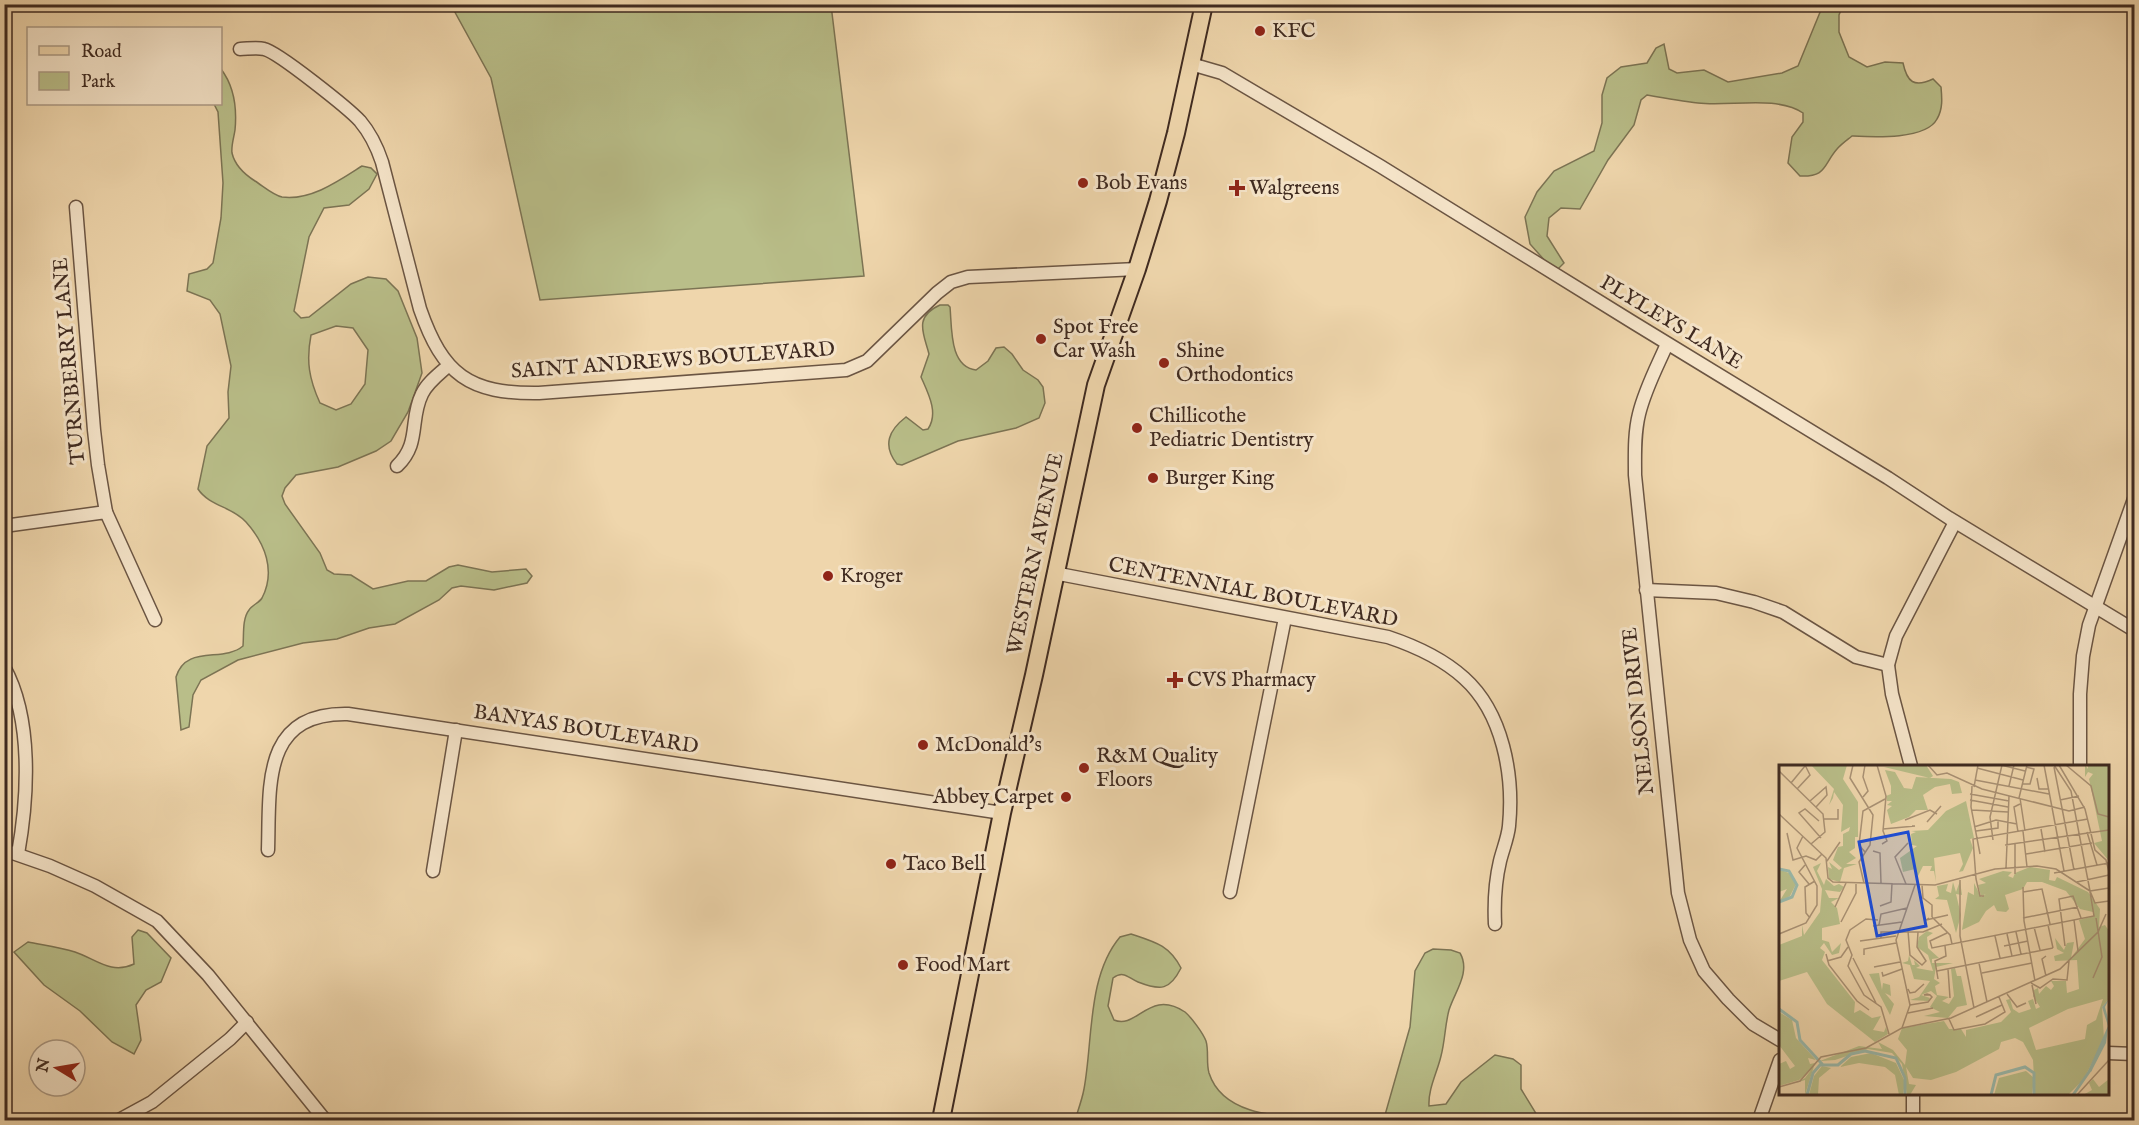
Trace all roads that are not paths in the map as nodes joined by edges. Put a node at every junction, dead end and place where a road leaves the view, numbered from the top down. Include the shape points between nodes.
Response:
1 (1204, 4) edge
2 (240, 49) dead end
3 (1191, 64) junction
4 (76, 207) dead end
5 (1137, 269) junction
6 (1667, 344) junction
7 (448, 366) junction
8 (397, 466) dead end
9 (2134, 499) edge
10 (106, 512) junction
11 (1955, 522) junction
12 (4, 526) edge
13 (1054, 573) junction
14 (1646, 590) junction
15 (2096, 605) junction
16 (1285, 618) junction
17 (155, 620) dead end
18 (2132, 623) edge
19 (1888, 664) junction
20 (4, 667) edge
21 (456, 730) junction
22 (1911, 765) edge
23 (2080, 765) edge
24 (1002, 813) junction
25 (4, 850) edge
26 (268, 850) dead end
27 (18, 855) junction
28 (433, 871) dead end
29 (1230, 892) dead end
30 (1495, 924) dead end
31 (247, 1022) junction
32 (1779, 1039) edge
33 (2109, 1053) edge
34 (2134, 1054) edge
35 (1779, 1063) edge
36 (1913, 1095) edge
37 (4, 1119) edge
38 (9, 1120) edge
39 (119, 1120) edge
40 (325, 1120) edge
41 (941, 1120) edge
42 (1759, 1120) edge
43 (1913, 1120) edge

1 - 3 main road, WESTERN AVENUE
2 - 7 street, SAINT ANDREWS BOULEVARD via 264,49 281,59 350,111 374,139 427,331
3 - 5 main road, WESTERN AVENUE
3 - 6 street, PLYLEYS LANE via 1222,73
4 - 10 street, TURNBERRY LANE via 94,430
5 - 7 street, SAINT ANDREWS BOULEVARD via 968,277 951,282 867,361 846,369 519,393 482,386
5 - 13 main road, WESTERN AVENUE via 1096,385
6 - 11 street, PLYLEYS LANE
6 - 14 street, NELSON DRIVE via 1646,390 1635,444
7 - 8 street via 422,394 412,444 407,457
9 - 15 street
10 - 12 street
10 - 17 street, TURNBERRY LANE
11 - 15 street, PLYLEYS LANE
11 - 19 street via 1896,636
13 - 16 street, CENTENNIAL BOULEVARD
13 - 24 main road, WESTERN AVENUE
14 - 19 street via 1716,593 1754,602 1783,612 1856,657
14 - 32 street, NELSON DRIVE via 1678,893 1690,940 1704,971 1728,999 1753,1024
15 - 18 street, PLYLEYS LANE
15 - 23 street via 2083,656
16 - 29 street
16 - 30 street, CENTENNIAL BOULEVARD via 1388,637 1413,646 1464,678 1485,704 1502,746 1510,803 1509,828 1494,896
19 - 22 street
20 - 27 street via 18,708 27,777
21 - 24 street, BANYAS BOULEVARD
21 - 26 street, BANYAS BOULEVARD via 348,714 314,717 302,724 283,741 271,773
21 - 28 street
24 - 41 main road, WESTERN AVENUE
25 - 27 street
27 - 31 street via 95,886 157,921
31 - 39 street via 152,1102
31 - 40 street
33 - 34 street
35 - 42 street
36 - 43 street
37 - 38 street

